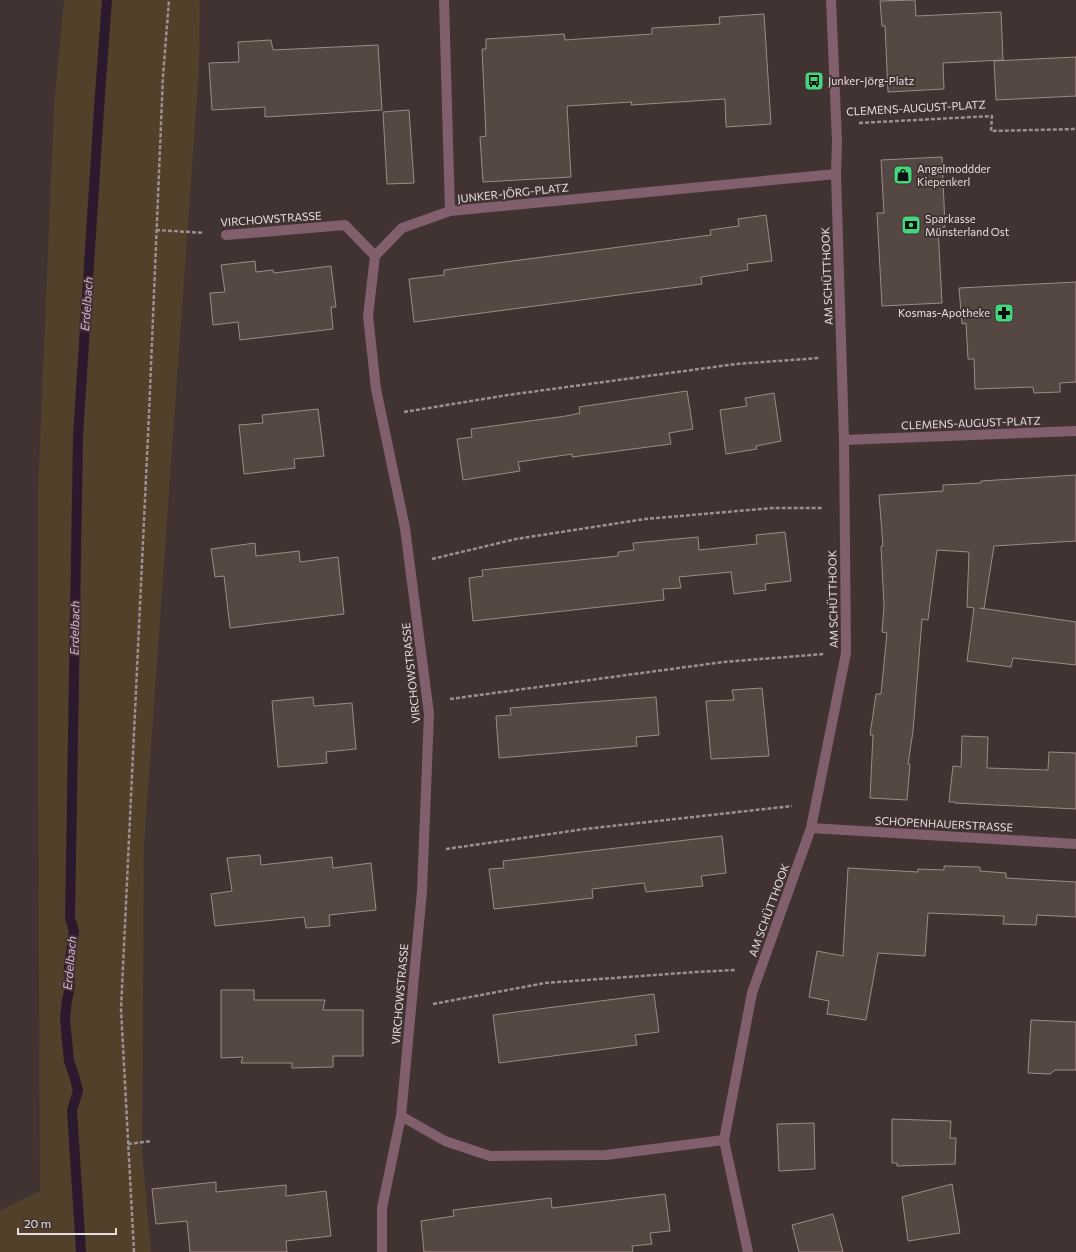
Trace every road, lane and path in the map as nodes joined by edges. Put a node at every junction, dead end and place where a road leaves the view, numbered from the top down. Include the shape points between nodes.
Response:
1 (169, 0) edge
2 (444, 0) edge
3 (831, 0) edge
4 (836, 125) junction
5 (1076, 129) edge
6 (836, 174) junction
7 (450, 211) junction
8 (156, 230) junction
9 (226, 235) joint
10 (375, 256) junction
11 (841, 357) junction
12 (381, 416) junction
13 (1076, 431) edge
14 (844, 440) junction
15 (844, 508) junction
16 (410, 564) junction
17 (846, 653) junction
18 (428, 702) junction
19 (816, 803) junction
20 (811, 828) junction
21 (1076, 844) edge
22 (424, 853) junction
23 (760, 969) junction
24 (411, 1008) junction
25 (401, 1116) junction
26 (151, 1140) dead end
27 (724, 1140) junction
28 (128, 1144) junction
29 (134, 1252) edge
30 (382, 1252) edge
31 (748, 1252) edge

1 - 8 path
2 - 7 street, JUNKER-JÖRG-PLATZ
3 - 4 street, AM SCHÜTTHOOK
4 - 5 path, CLEMENS-AUGUST-PLATZ via 992,116 991,131
4 - 6 street, AM SCHÜTTHOOK
6 - 7 street, JUNKER-JÖRG-PLATZ
6 - 11 street, AM SCHÜTTHOOK
7 - 10 street via 402,228
8 - 9 path, VIRCHOWSTRASSE
8 - 28 path via 121,1009
9 - 10 street, VIRCHOWSTRASSE via 345,225
10 - 12 street, VIRCHOWSTRASSE via 368,316
11 - 12 path via 736,364 508,395
11 - 14 street, AM SCHÜTTHOOK
12 - 16 street, VIRCHOWSTRASSE via 405,528
13 - 14 street, CLEMENS-AUGUST-PLATZ
14 - 15 street, AM SCHÜTTHOOK
15 - 16 path via 773,508 645,519 516,539
15 - 17 street, AM SCHÜTTHOOK
16 - 18 street, VIRCHOWSTRASSE
17 - 18 path via 723,662
17 - 19 street, AM SCHÜTTHOOK
18 - 22 street, VIRCHOWSTRASSE
19 - 20 street, AM SCHÜTTHOOK
19 - 22 path via 585,829
20 - 21 street, SCHOPENHAUERSTRASSE
20 - 23 street, AM SCHÜTTHOOK
22 - 24 street, VIRCHOWSTRASSE
23 - 24 path via 545,983
23 - 27 street, AM SCHÜTTHOOK via 752,993
24 - 25 street, VIRCHOWSTRASSE
25 - 27 street via 445,1141 490,1156 606,1155
25 - 30 street, VIRCHOWSTRASSE via 382,1208
26 - 28 path
27 - 31 street, AM SCHÜTTHOOK
28 - 29 path

